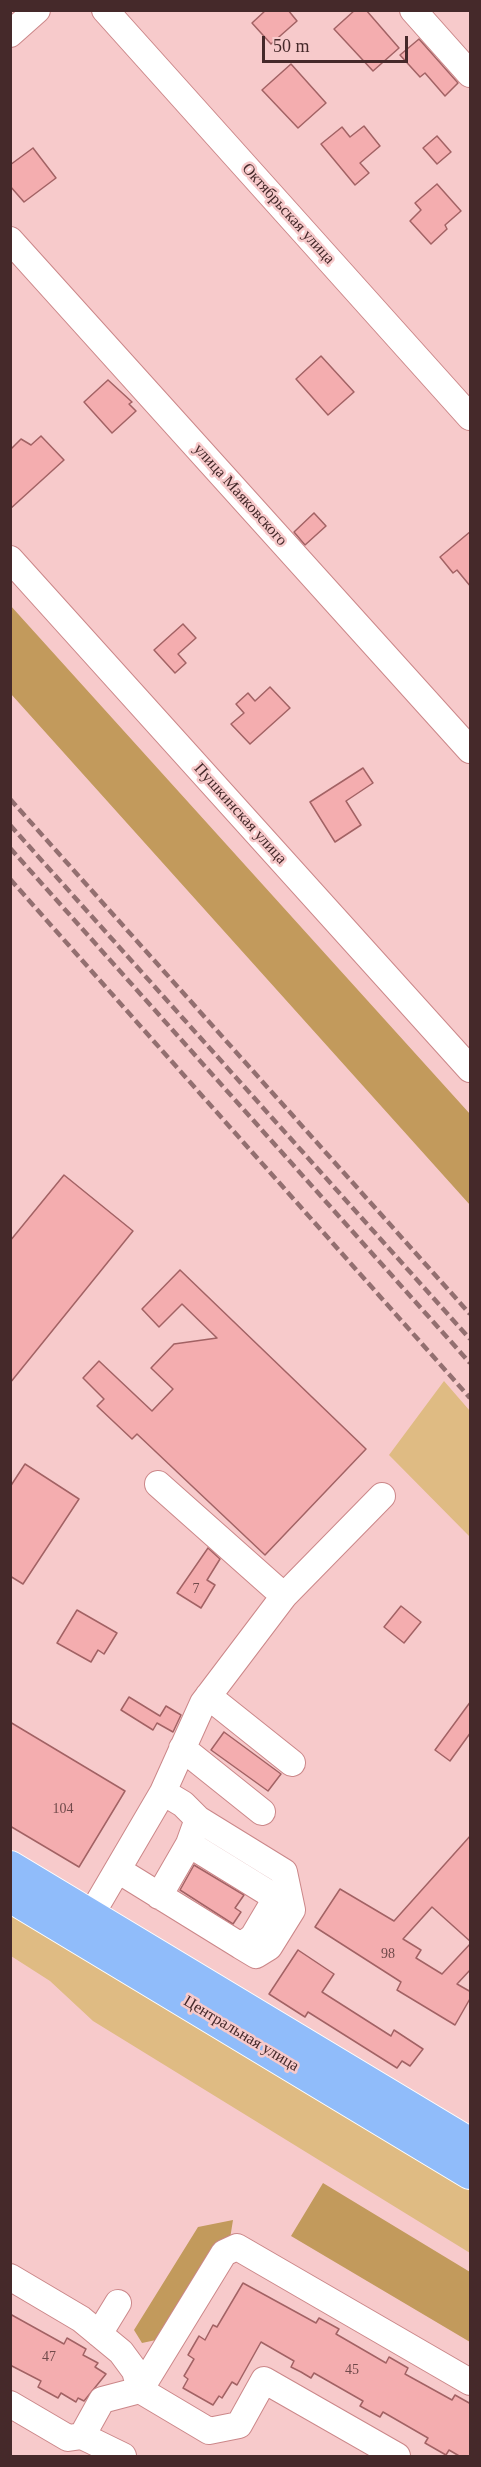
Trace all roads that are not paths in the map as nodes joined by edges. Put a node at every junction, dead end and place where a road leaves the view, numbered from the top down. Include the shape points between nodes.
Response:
1 (37, 10) edge
2 (105, 10) edge
3 (414, 10) edge
4 (10, 34) edge
5 (471, 74) edge
6 (10, 240) edge
7 (471, 417) edge
8 (10, 560) edge
9 (471, 750) edge
10 (471, 1069) edge
11 (158, 1484) dead end
12 (382, 1496) dead end
13 (284, 1596) junction
14 (208, 1696) junction
15 (182, 1748) junction
16 (292, 1763) dead end
17 (163, 1792) junction
18 (262, 1812) dead end
19 (198, 1819) junction
20 (189, 1844) junction
21 (10, 1867) edge
22 (118, 1870) junction
23 (10, 1896) edge
24 (159, 1896) junction
25 (91, 1915) junction
26 (241, 1946) junction
27 (467, 2153) edge
28 (10, 2277) edge
29 (118, 2303) dead end
30 (99, 2334) junction
31 (471, 2382) edge
32 (140, 2390) junction
33 (10, 2404) edge
34 (68, 2444) edge
35 (123, 2457) edge
36 (397, 2457) edge

1 - 4 street
2 - 7 street, Октябрьская улица
3 - 5 street
6 - 9 street, улица Маяковского
8 - 10 street, Пушкинская улица
11 - 13 street
12 - 13 street
13 - 14 street
14 - 15 street
14 - 16 street
15 - 17 street
15 - 18 street
17 - 19 street
17 - 22 street
19 - 20 street
19 - 26 street via 284,1872 292,1910 269,1947 256,1955
20 - 24 street
20 - 26 street via 270,1894 272,1905 254,1936
21 - 25 main road, Центральная улица
22 - 24 street
22 - 25 street
23 - 27 main road, Центральная улица
24 - 26 street
25 - 27 main road, Центральная улица
28 - 30 street
29 - 30 street
30 - 32 street via 121,2352 135,2371
31 - 32 street via 237,2247 224,2253
32 - 34 street via 102,2400
32 - 36 street via 209,2431 238,2425 264,2380
33 - 34 street
34 - 35 street via 99,2442

